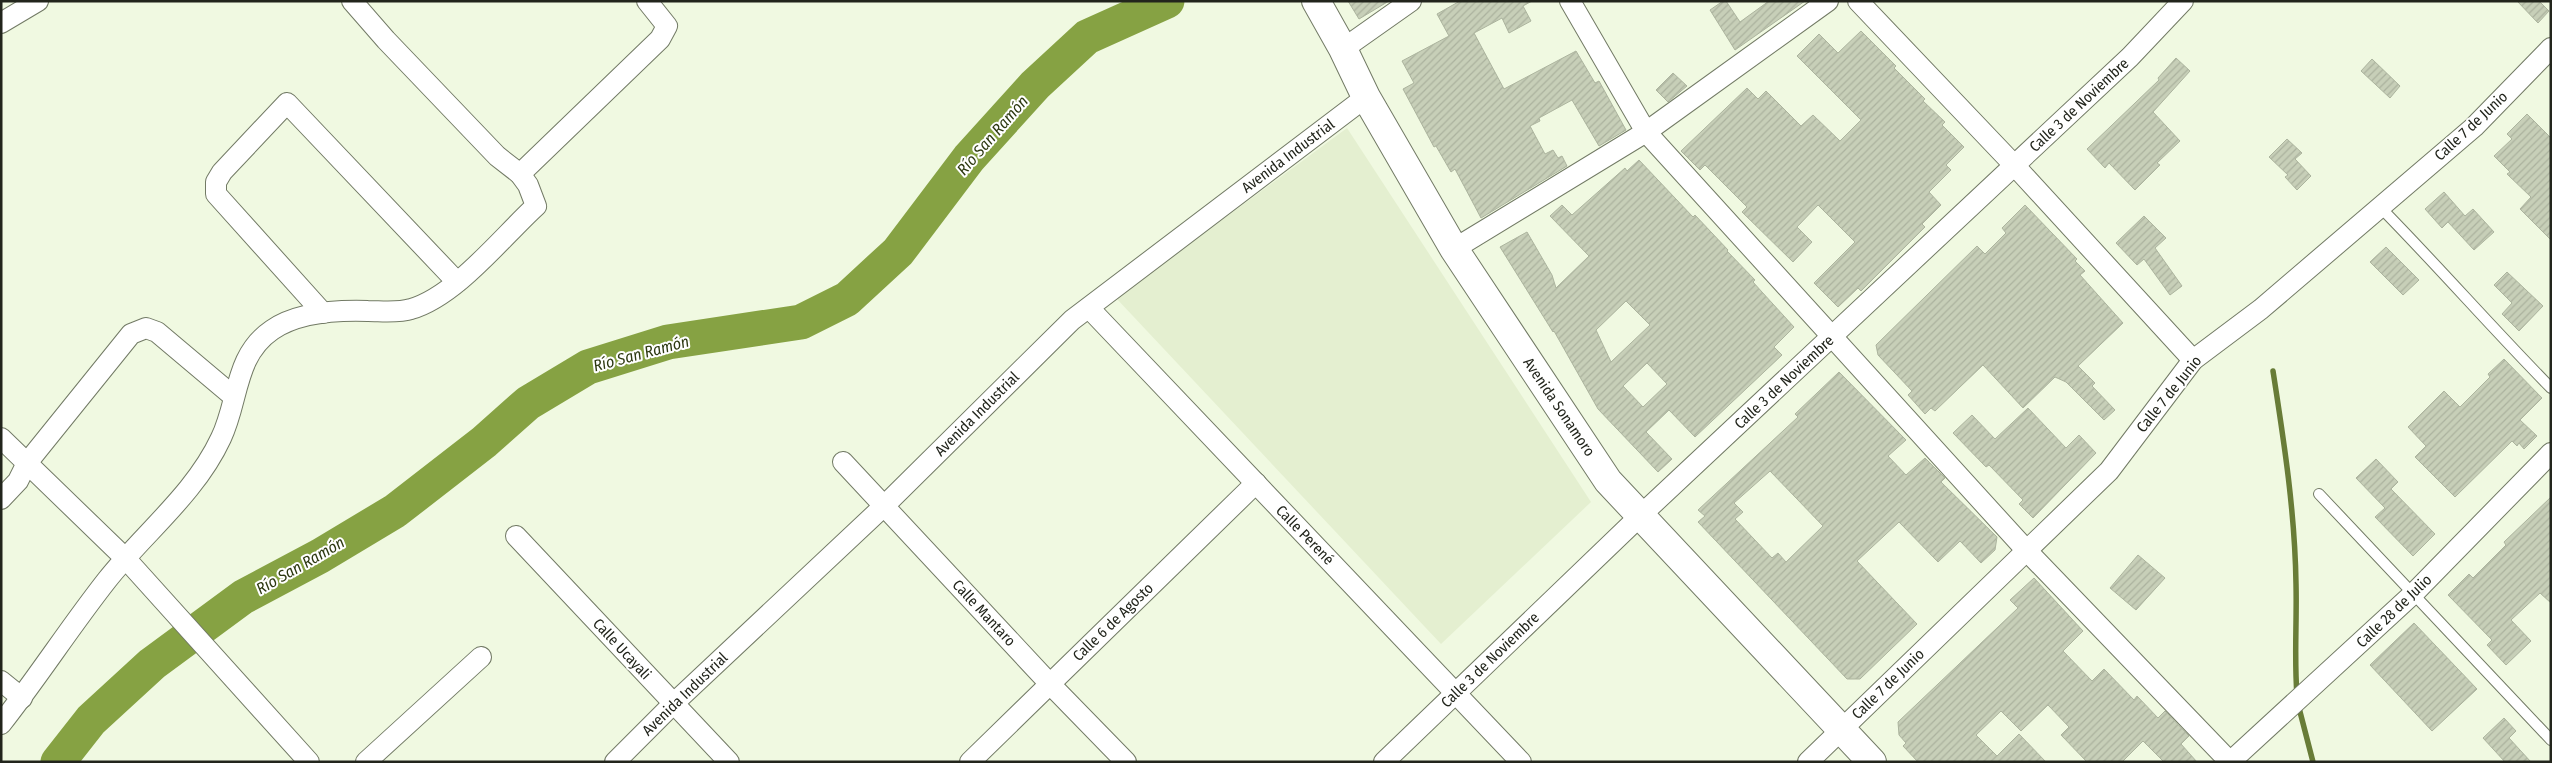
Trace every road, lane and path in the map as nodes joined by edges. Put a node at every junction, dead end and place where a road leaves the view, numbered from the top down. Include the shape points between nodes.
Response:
1 (38, 1) edge
2 (352, 1) edge
3 (647, 1) edge
4 (1316, 1) edge
5 (1411, 1) edge
6 (1570, 1) edge
7 (1828, 1) edge
8 (1858, 1) edge
9 (2177, 3) edge
10 (1, 23) edge
11 (2551, 48) edge
12 (1343, 49) junction
13 (1366, 97) junction
14 (1646, 132) junction
15 (2015, 166) junction
16 (520, 174) junction
17 (2380, 207) junction
18 (1454, 249) junction
19 (457, 282) junction
20 (1090, 308) junction
21 (323, 313) junction
22 (1831, 338) junction
23 (2193, 360) junction
24 (2551, 388) edge
25 (233, 396) junction
26 (1, 438) edge
27 (2551, 453) edge
28 (843, 462) dead end
29 (27, 463) junction
30 (1256, 483) junction
31 (2319, 494) dead end
32 (1, 499) edge
33 (884, 506) junction
34 (1640, 516) junction
35 (516, 536) dead end
36 (2027, 550) junction
37 (126, 559) junction
38 (2414, 593) junction
39 (481, 656) dead end
40 (1, 681) edge
41 (1050, 684) junction
42 (1456, 693) junction
43 (22, 698) junction
44 (673, 704) junction
45 (1, 724) edge
46 (1841, 730) junction
47 (2551, 740) edge
48 (308, 762) edge
49 (366, 762) edge
50 (615, 762) edge
51 (729, 762) edge
52 (970, 762) edge
53 (1126, 762) edge
54 (1384, 762) edge
55 (1520, 762) edge
56 (1808, 762) edge
57 (1872, 762) edge
58 (2230, 762) edge

1 - 10 street
2 - 16 street via 497,156
3 - 16 street via 667,26 660,39
4 - 12 main road, Avenida Sonamoro
5 - 12 street
6 - 14 street
7 - 14 street
8 - 15 street
9 - 15 street, Calle 3 de Noviembre via 2130,58
11 - 17 street, Calle 7 de Junio via 2474,127
12 - 13 main road, Avenida Sonamoro
13 - 18 main road, Avenida Sonamoro
13 - 20 street, Avenida Industrial
14 - 18 street
14 - 22 street
15 - 22 street, Calle 3 de Noviembre
15 - 23 street
16 - 19 street via 536,206
17 - 23 street, Calle 7 de Junio via 2261,309
17 - 24 lane
18 - 34 main road, Avenida Sonamoro via 1608,480
19 - 21 street via 411,309
19 - 21 street via 287,103 222,172 216,182 216,194
20 - 30 street, Calle Perené
20 - 33 street, Avenida Industrial via 1072,320
21 - 25 street via 273,329 252,348
22 - 34 street, Calle 3 de Noviembre
22 - 36 street
23 - 36 street, Calle 7 de Junio via 2109,471
25 - 29 street via 157,332 146,328 131,334
25 - 37 street via 233,408 221,439 160,523
26 - 29 street
27 - 38 street, Calle 28 de Julio
28 - 33 street, Calle Mantaro
29 - 32 street via 18,481
29 - 37 street
30 - 41 street, Calle 6 de Agosto
30 - 42 street, Calle Perené
31 - 38 lane
33 - 41 street, Calle Mantaro
33 - 44 street, Avenida Industrial
34 - 42 street, Calle 3 de Noviembre
34 - 46 main road, Avenida Sonamoro
35 - 44 street, Calle Ucayali
36 - 46 street, Calle 7 de Junio
36 - 58 street
37 - 43 street via 107,580
37 - 48 street
38 - 47 lane
38 - 58 street, Calle 28 de Julio
39 - 49 street
40 - 43 street
41 - 52 street, Calle 6 de Agosto
41 - 53 street, Calle Mantaro
42 - 54 street, Calle 3 de Noviembre
42 - 55 street, Calle Perené
43 - 45 street
44 - 50 street, Avenida Industrial
44 - 51 street, Calle Ucayali
46 - 56 street, Calle 7 de Junio
46 - 57 main road, Avenida Sonamoro

